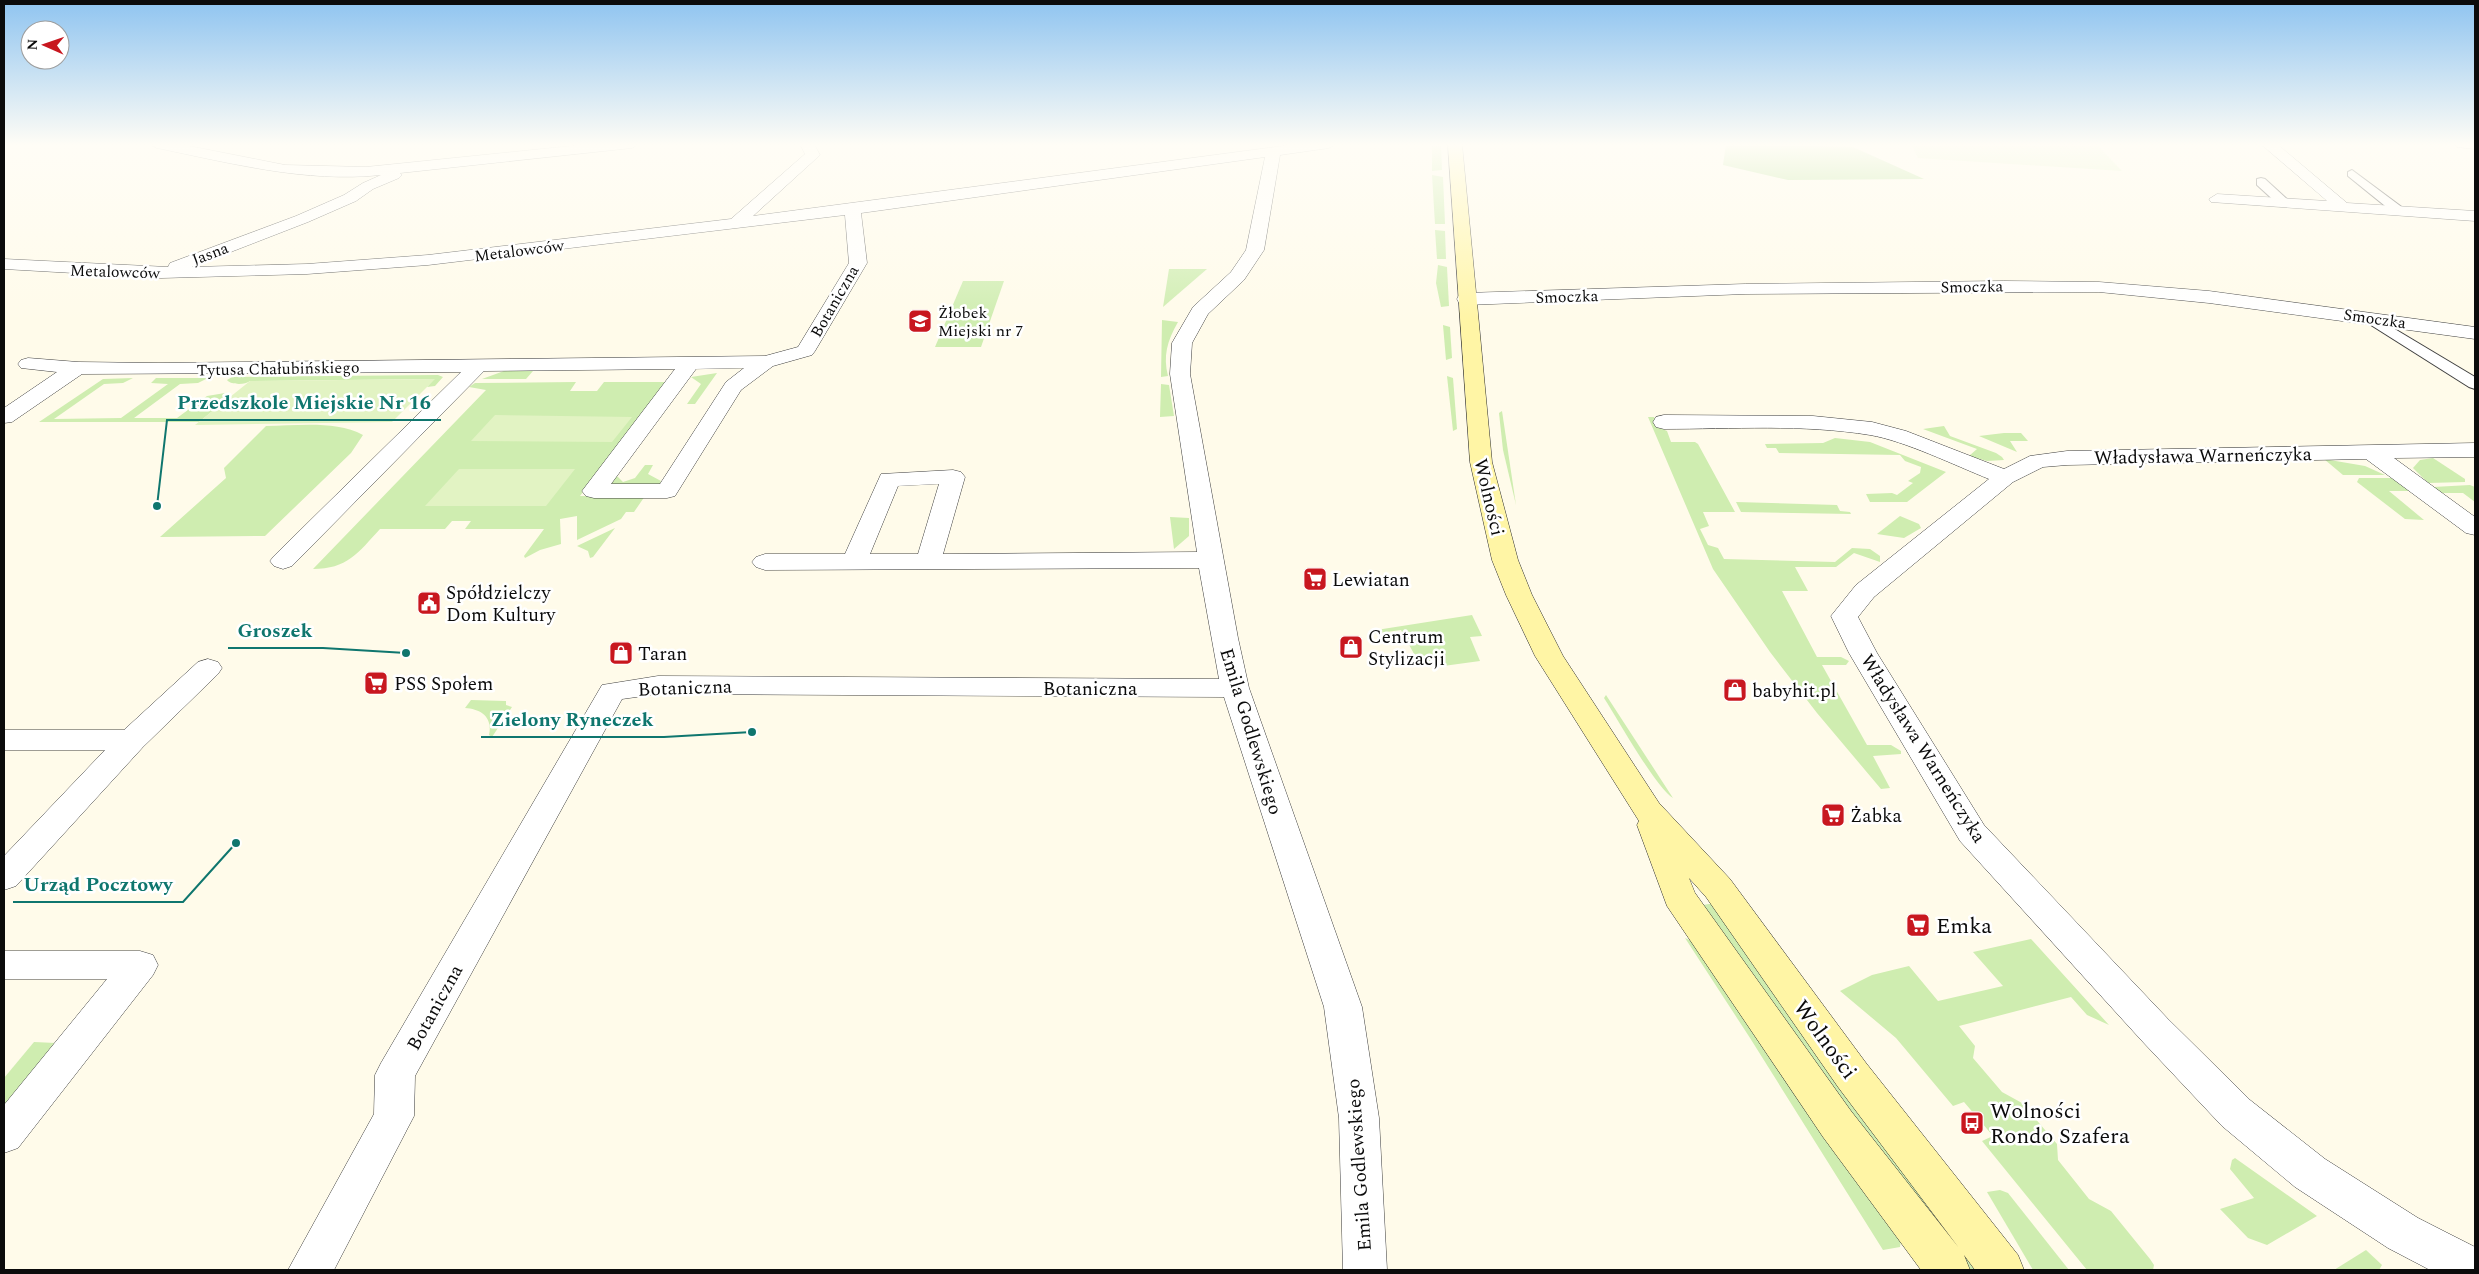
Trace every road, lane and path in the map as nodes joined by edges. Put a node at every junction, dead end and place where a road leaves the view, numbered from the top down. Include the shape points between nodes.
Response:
1 (338, 203) edge
2 (759, 203) edge
3 (892, 203) edge
4 (1257, 203) edge
5 (1459, 203) edge
6 (2277, 203) edge
7 (2339, 203) edge
8 (2389, 203) edge
9 (2284, 204) joint
10 (2344, 208) junction
11 (854, 209) junction
12 (2399, 211) junction
13 (2475, 216) edge
14 (736, 224) junction
15 (4, 264) edge
16 (161, 273) junction
17 (1466, 299) junction
18 (2368, 317) junction
19 (2475, 332) edge
20 (766, 362) junction
21 (28, 364) dead end
22 (689, 364) junction
23 (478, 366) junction
24 (78, 368) junction
25 (2475, 384) edge
26 (4, 417) edge
27 (1664, 422) dead end
28 (2475, 450) edge
29 (2371, 452) junction
30 (2005, 477) junction
31 (2475, 528) edge
32 (1211, 560) junction
33 (284, 561) dead end
34 (765, 562) dead end
35 (854, 562) junction
36 (928, 562) junction
37 (208, 668) dead end
38 (1235, 688) junction
39 (4, 740) edge
40 (132, 740) junction
41 (1648, 812) junction
42 (4, 876) edge
43 (4, 966) edge
44 (4, 1135) edge
45 (310, 1270) edge
46 (1365, 1270) edge
47 (1948, 1270) edge
48 (2002, 1270) edge
49 (2474, 1270) edge

1 - 16 street, Jasna
2 - 14 street
3 - 11 street, Metalowców
4 - 32 street, Emila Godlewskiego via 1255,250 1238,276 1200,311 1182,342 1181,380
5 - 17 main road, Wolności
6 - 9 street
7 - 10 street
8 - 12 lane
9 - 10 street
10 - 12 street
11 - 14 street, Metalowców
11 - 20 street, Botaniczna via 858,263 805,351
12 - 13 street
14 - 16 street, Metalowców via 428,260 307,269
15 - 16 street, Metalowców
17 - 18 street, Smoczka via 1745,289 2099,287
17 - 41 main road, Wolności via 1481,462 1505,560 1549,656
18 - 19 street, Smoczka
18 - 25 lane
20 - 22 street, Botaniczna
20 - 22 street, Botaniczna via 733,386 667,491 594,491
21 - 24 street, Tytusa Chałubińskiego
22 - 23 street, Botaniczna
23 - 24 street, Tytusa Chałubińskiego
23 - 33 street
24 - 26 street
27 - 30 street via 1813,423 1872,429
28 - 29 street, Władysława Warneńczyka
29 - 30 street, Władysława Warneńczyka via 2066,458 2038,461
29 - 31 street
30 - 49 street, Władysława Warneńczyka via 1865,591 1844,616 1863,653 1972,833 2236,1113 2318,1178 2403,1233
32 - 36 street
32 - 38 street, Emila Godlewskiego
34 - 35 street
35 - 36 street
35 - 36 street via 889,479 953,477
37 - 40 street
38 - 45 street, Botaniczna via 658,685 612,691 395,1076 394,1116
38 - 46 street, Emila Godlewskiego via 1343,1007 1359,1118
39 - 40 street
40 - 42 street
41 - 47 main road, Wolności via 1679,897 1837,1124
41 - 48 main road, Wolności via 1718,888 1852,1075
43 - 44 street via 140,965

